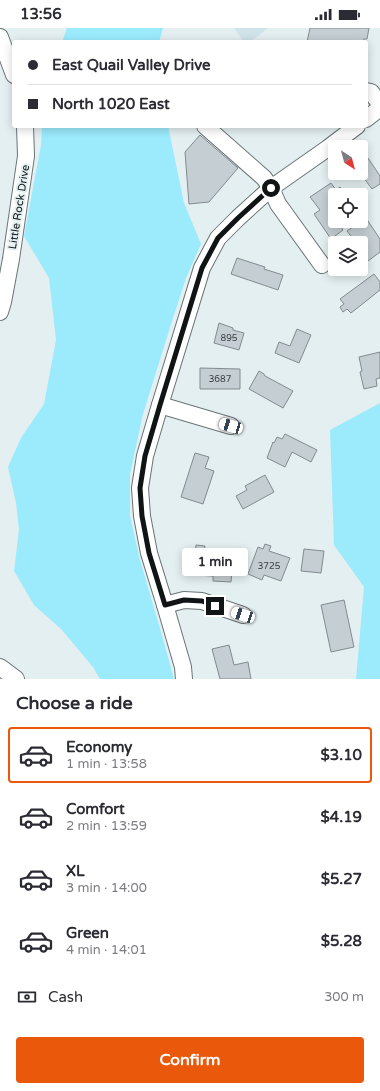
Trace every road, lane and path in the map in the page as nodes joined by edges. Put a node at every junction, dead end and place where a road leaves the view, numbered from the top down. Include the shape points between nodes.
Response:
1 (0, 37) edge
2 (12, 70) edge
3 (368, 91) edge
4 (380, 104) edge
5 (380, 108) edge
6 (368, 117) edge
7 (26, 128) edge
8 (207, 128) edge
9 (354, 128) edge
10 (271, 188) junction
11 (322, 265) dead end
12 (0, 312) edge
13 (160, 405) junction
14 (231, 426) dead end
15 (165, 605) junction
16 (243, 615) dead end
17 (0, 667) edge
18 (16, 679) edge
19 (184, 679) edge

1 - 2 street
3 - 4 street
5 - 6 street
7 - 12 street, Little Rock Drive via 26,156 11,259
8 - 10 street via 264,178
9 - 10 street
10 - 11 street via 278,204
10 - 13 street via 218,238 202,268
13 - 14 street
13 - 15 street via 145,456 140,488 149,553
15 - 16 street via 184,600 202,601
15 - 19 street via 183,667
17 - 18 street

